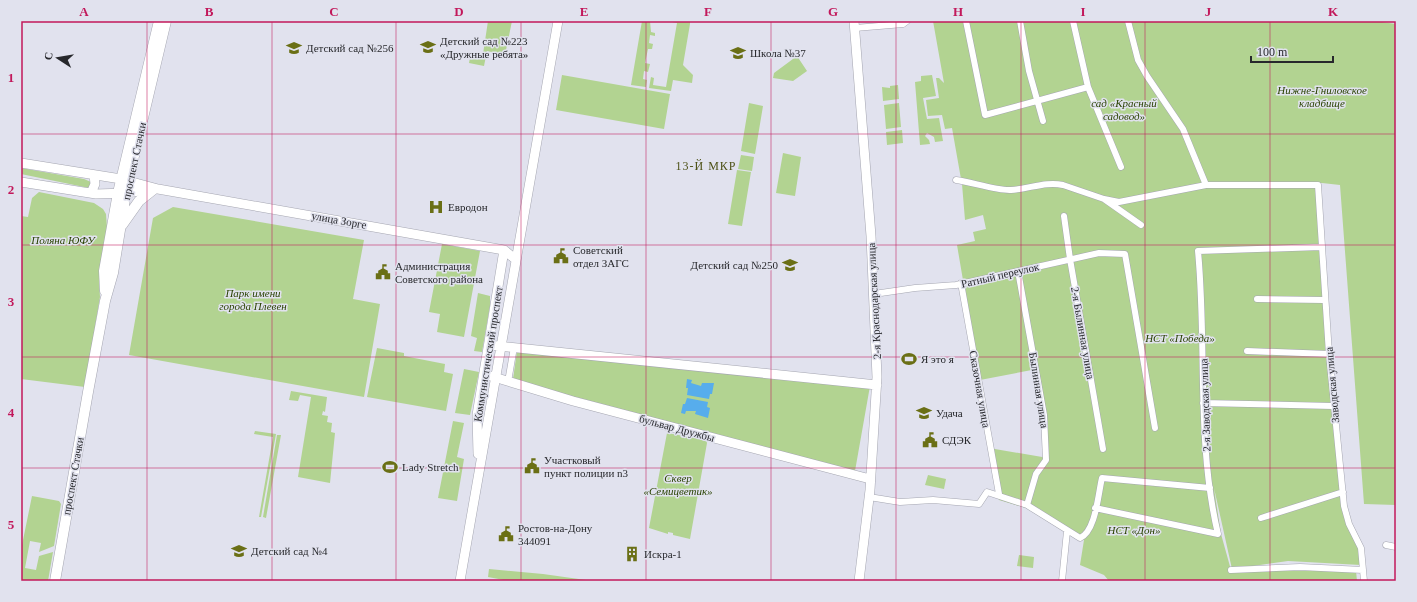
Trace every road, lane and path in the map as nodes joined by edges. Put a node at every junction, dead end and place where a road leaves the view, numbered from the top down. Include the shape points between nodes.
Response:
1 (159, 21) edge
2 (166, 21) edge
3 (558, 21) edge
4 (908, 21) edge
5 (966, 21) edge
6 (1020, 21) edge
7 (1073, 21) edge
8 (1128, 21) edge
9 (855, 25) edge
10 (1088, 87) junction
11 (1036, 100) junction
12 (1043, 120) dead end
13 (21, 163) edge
14 (1121, 167) dead end
15 (94, 176) junction
16 (124, 180) junction
17 (956, 180) dead end
18 (21, 182) edge
19 (1206, 185) junction
20 (156, 189) junction
21 (91, 193) junction
22 (122, 193) junction
23 (1104, 199) junction
24 (1064, 216) dead end
25 (1141, 225) dead end
26 (120, 229) junction
27 (518, 242) junction
28 (1321, 247) junction
29 (504, 250) junction
30 (515, 259) junction
31 (1070, 259) junction
32 (1018, 271) junction
33 (961, 283) junction
34 (874, 294) junction
35 (1257, 299) dead end
36 (1324, 300) junction
37 (105, 302) junction
38 (489, 345) junction
39 (501, 346) junction
40 (514, 347) junction
41 (1247, 351) dead end
42 (1329, 354) junction
43 (484, 374) junction
44 (496, 378) junction
45 (508, 382) junction
46 (875, 385) junction
47 (1203, 403) junction
48 (1333, 406) junction
49 (1155, 428) dead end
50 (1103, 449) dead end
51 (479, 474) junction
52 (868, 478) junction
53 (1210, 488) junction
54 (1343, 492) junction
55 (999, 494) junction
56 (869, 497) junction
57 (1027, 505) junction
58 (1095, 508) junction
59 (1260, 518) dead end
60 (1067, 531) junction
61 (1386, 545) dead end
62 (1396, 547) edge
63 (1231, 570) dead end
64 (1363, 570) junction
65 (55, 581) edge
66 (460, 581) edge
67 (859, 581) edge
68 (1062, 581) edge
69 (1364, 581) edge

1 - 16 main road, проспект Стачки
2 - 16 main road, проспект Стачки
3 - 27 main road, Коммунистический проспект
4 - 9 street via 903,24
5 - 11 street via 985,115
6 - 11 street
7 - 10 street
8 - 19 street via 1138,60 1183,129
9 - 34 main road, 2-я Краснодарская улица
10 - 11 street
10 - 14 street
11 - 12 street
13 - 15 main road, улица Зорге
15 - 16 main road, улица Зорге
15 - 21 main road via 95,184
16 - 20 main road, улица Зорге
16 - 22 main road, проспект Стачки
17 - 23 street via 1010,190 1057,184
18 - 21 main road, улица Зорге
19 - 23 street via 1119,202
19 - 28 street, Заводская улица via 1318,185
20 - 22 main road, улица Зорге
20 - 26 main road via 139,201
20 - 29 main road, улица Зорге
21 - 22 main road, улица Зорге
22 - 26 main road, проспект Стачки
22 - 37 main road, проспект Стачки via 104,271
23 - 25 street
24 - 31 street, 2-я Былинная улица
26 - 37 main road, проспект Стачки
27 - 29 main road
27 - 30 main road, Коммунистический проспект
28 - 36 street, Заводская улица
28 - 47 street, 2-я Заводская улица via 1198,251 1202,298
29 - 30 main road, улица Зорге
29 - 38 main road, Коммунистический проспект
30 - 39 main road, Коммунистический проспект
31 - 32 street, Ратный переулок
31 - 49 street, Ратный переулок via 1099,253 1125,254
31 - 50 street, 2-я Былинная улица
32 - 33 street, Ратный переулок
32 - 57 street, Былинная улица via 1046,437 1046,460 1036,474
33 - 34 street, Ратный переулок
33 - 55 street, Сказочная улица
34 - 46 main road, 2-я Краснодарская улица
35 - 36 street
36 - 42 street, Заводская улица
37 - 65 main road, проспект Стачки
38 - 39 main road
38 - 43 main road, Коммунистический проспект
39 - 40 main road
39 - 44 main road, Коммунистический проспект
40 - 45 street
40 - 46 main road
41 - 42 street
42 - 48 street, Заводская улица
43 - 44 main road, бульвар Дружбы
43 - 51 main road, Коммунистический проспект via 478,415
44 - 45 main road, бульвар Дружбы
44 - 51 main road, Коммунистический проспект
45 - 52 main road, бульвар Дружбы
46 - 52 main road, 2-я Краснодарская улица
47 - 48 street
47 - 53 street, 2-я Заводская улица
48 - 54 street, Заводская улица
51 - 66 main road, Коммунистический проспект
52 - 56 main road, 2-я Краснодарская улица
53 - 58 street via 1102,478
53 - 58 street, 2-я Заводская улица via 1218,534
54 - 59 street
54 - 64 street, Заводская улица via 1349,524 1361,548
55 - 56 street via 987,492 979,504 933,500 900,502
55 - 57 street
56 - 67 main road, 2-я Краснодарская улица
57 - 60 street
58 - 60 street via 1087,535 1080,538
60 - 68 street
61 - 62 street
63 - 64 street via 1300,567
64 - 69 street, Заводская улица

